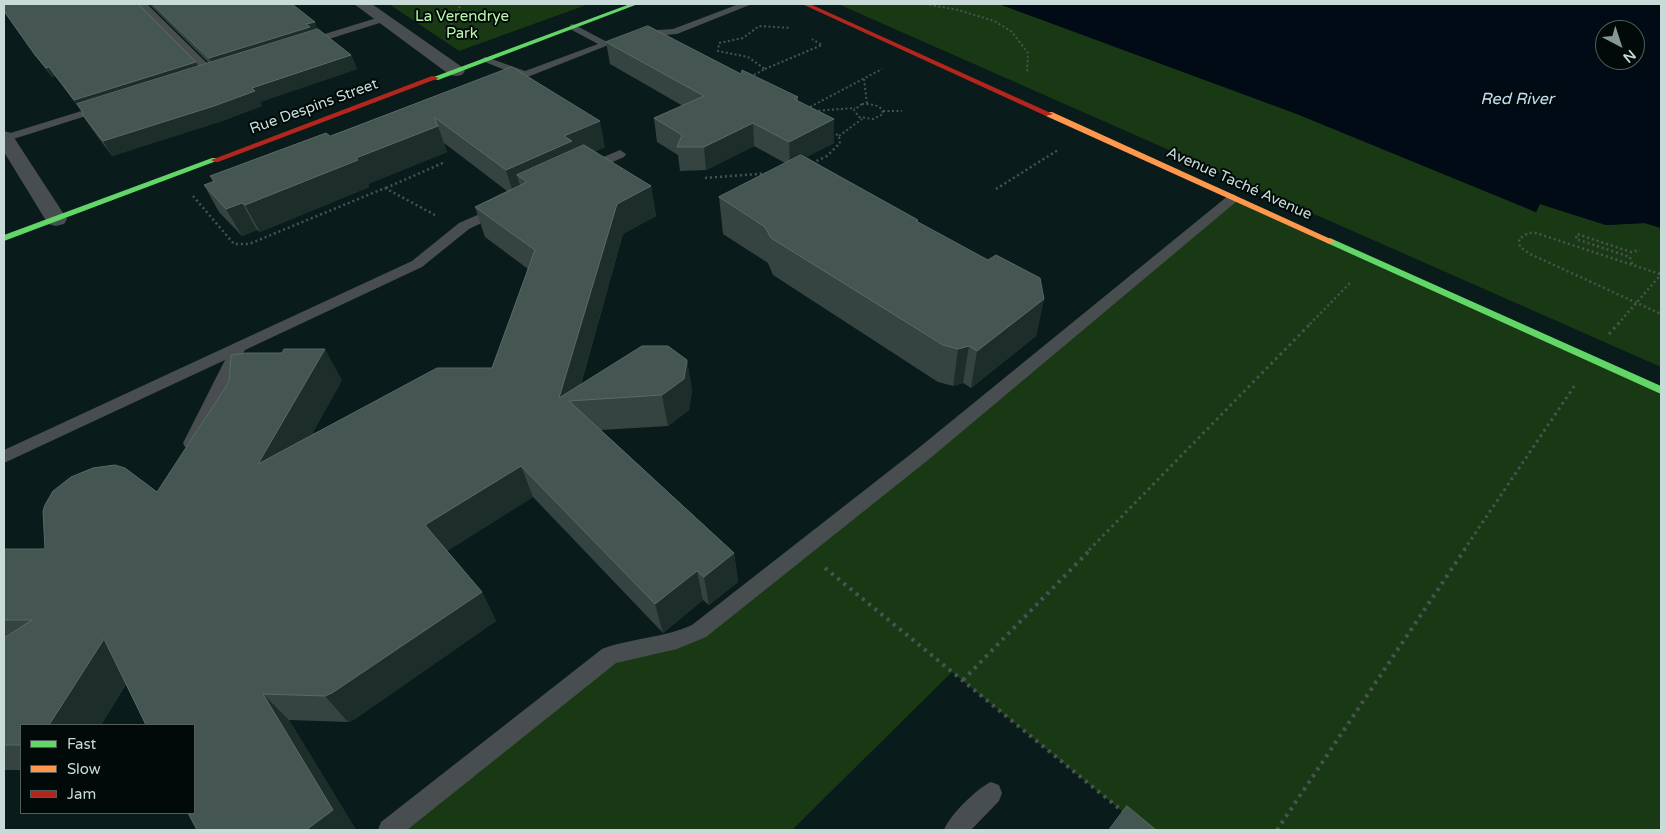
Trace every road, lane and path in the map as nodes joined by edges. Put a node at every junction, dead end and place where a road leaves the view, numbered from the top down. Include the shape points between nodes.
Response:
1 (142, 4) edge
2 (362, 4) edge
3 (635, 4) edge
4 (747, 4) edge
5 (805, 4) edge
6 (925, 4) edge
7 (383, 19) junction
8 (573, 27) junction
9 (631, 37) edge
10 (294, 46) edge
11 (485, 60) junction
12 (887, 67) dead end
13 (456, 71) junction
14 (211, 73) edge
15 (864, 79) junction
16 (1026, 82) dead end
17 (118, 103) edge
18 (867, 104) junction
19 (855, 108) junction
20 (883, 111) junction
21 (902, 111) dead end
22 (863, 118) junction
23 (826, 129) edge
24 (839, 136) junction
25 (4, 138) edge
26 (1060, 149) dead end
27 (620, 154) dead end
28 (445, 162) dead end
29 (804, 166) edge
30 (770, 173) edge
31 (577, 174) edge
32 (705, 178) dead end
33 (385, 188) junction
34 (996, 188) dead end
35 (188, 190) dead end
36 (1233, 198) junction
37 (508, 206) edge
38 (56, 219) junction
39 (460, 229) junction
40 (4, 238) edge
41 (1640, 250) dead end
42 (1371, 261) junction
43 (1632, 265) junction
44 (1661, 268) edge
45 (1661, 274) edge
46 (1637, 302) junction
47 (1661, 314) edge
48 (1612, 331) dead end
49 (239, 348) junction
50 (1579, 379) dead end
51 (1661, 390) edge
52 (191, 443) edge
53 (4, 457) edge
54 (803, 550) junction
55 (963, 680) junction
56 (991, 793) dead end
57 (1130, 818) edge
58 (389, 830) edge
59 (955, 830) edge
60 (1277, 830) edge

1 - 14 lane
2 - 7 street
3 - 8 street, Rue Despins Street
4 - 9 lane via 674,32
5 - 36 street, Avenue Taché Avenue
6 - 16 path via 965,12 1011,31 1028,53
7 - 10 lane
7 - 13 street
8 - 11 street, Rue Despins Street
8 - 11 lane via 610,43 525,75
11 - 13 street, Rue Despins Street
12 - 15 path
13 - 38 street, Rue Despins Street
15 - 18 path
15 - 19 path via 799,112
17 - 25 lane
18 - 19 path
18 - 20 path via 876,105
19 - 22 path via 854,112
20 - 21 path
20 - 22 path via 877,118
22 - 24 path
23 - 24 path
24 - 29 path via 840,144 827,156
25 - 38 street
26 - 34 path
27 - 31 lane
28 - 33 path
30 - 32 path
33 - 35 path via 249,244 234,244
33 - 39 path
36 - 42 street, Avenue Taché Avenue
36 - 54 lane
37 - 39 lane
38 - 40 street, Rue Despins Street
39 - 49 lane via 417,264
41 - 43 path via 1631,252 1577,234 1576,239 1630,257
42 - 51 street, Avenue Taché Avenue
42 - 55 path
43 - 45 path
43 - 46 path via 1536,233 1524,235 1518,242 1530,254
44 - 45 path
45 - 46 path
46 - 47 path
46 - 48 path
49 - 52 lane
49 - 53 lane
50 - 60 path
54 - 55 path
54 - 58 lane via 684,640 624,650 609,656
55 - 57 path
56 - 59 lane

